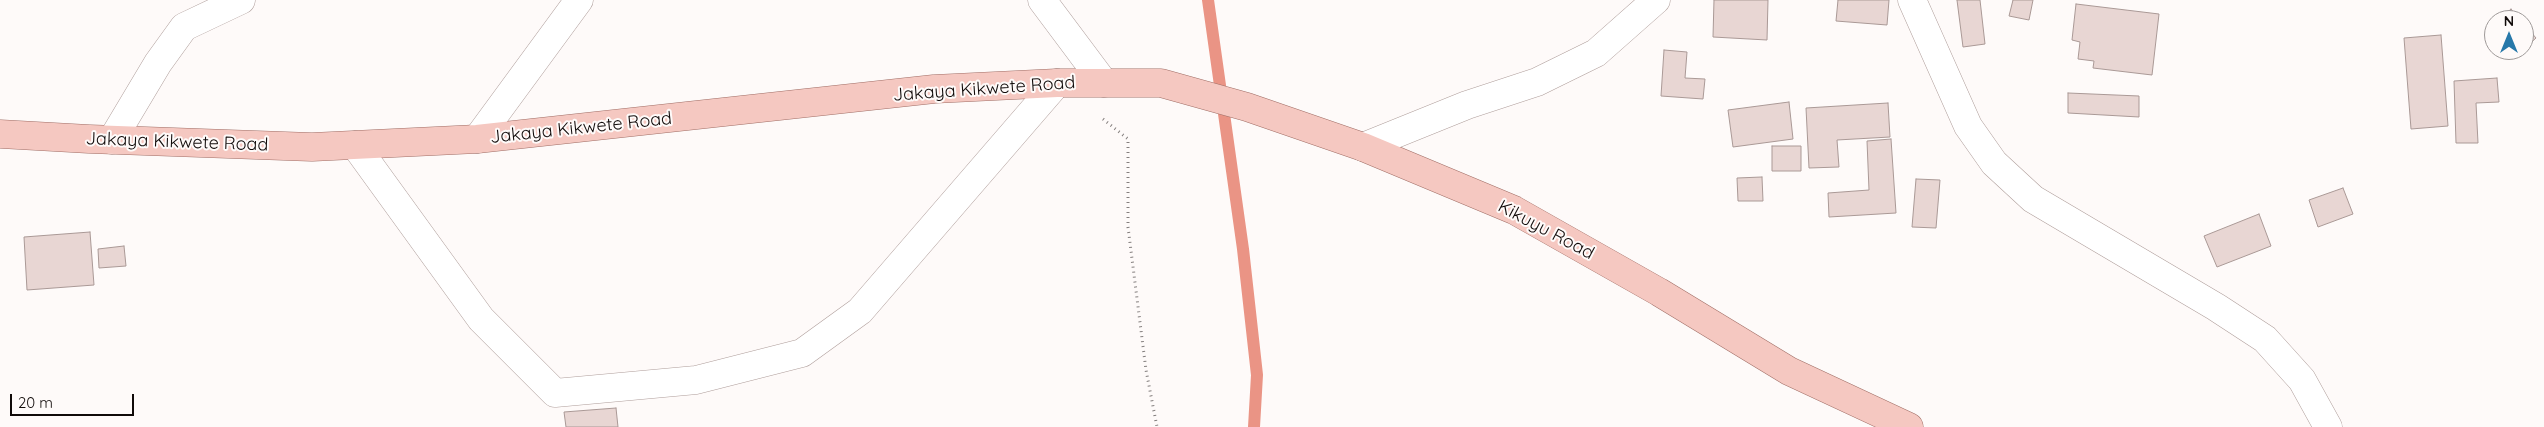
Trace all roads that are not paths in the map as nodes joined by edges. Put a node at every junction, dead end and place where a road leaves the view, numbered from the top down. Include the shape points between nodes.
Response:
1 (241, 0) edge
2 (579, 0) edge
3 (1042, 0) edge
4 (1656, 0) edge
5 (1912, 0) edge
6 (1057, 82) junction
7 (1104, 82) junction
8 (1161, 82) joint
9 (0, 134) edge
10 (477, 139) junction
11 (112, 140) junction
12 (355, 145) junction
13 (1363, 148) junction
14 (1909, 427) edge
15 (2328, 427) edge

1 - 11 street via 184,26
2 - 10 street
3 - 7 street
4 - 13 street via 1588,57 1537,82 1467,105
5 - 15 street via 1968,126 1994,163 2033,199 2265,339 2302,380
6 - 7 main road, Jakaya Kikwete Road
6 - 10 main road, Jakaya Kikwete Road via 934,89
6 - 12 street via 860,311 802,353 696,380 555,393 481,319
7 - 8 main road, Jakaya Kikwete Road
8 - 13 main road, Kikuyu Road via 1247,107
9 - 11 main road, Jakaya Kikwete Road
10 - 12 main road, Jakaya Kikwete Road
11 - 12 main road, Jakaya Kikwete Road via 312,147
13 - 14 main road, Kikuyu Road via 1514,210 1789,371

